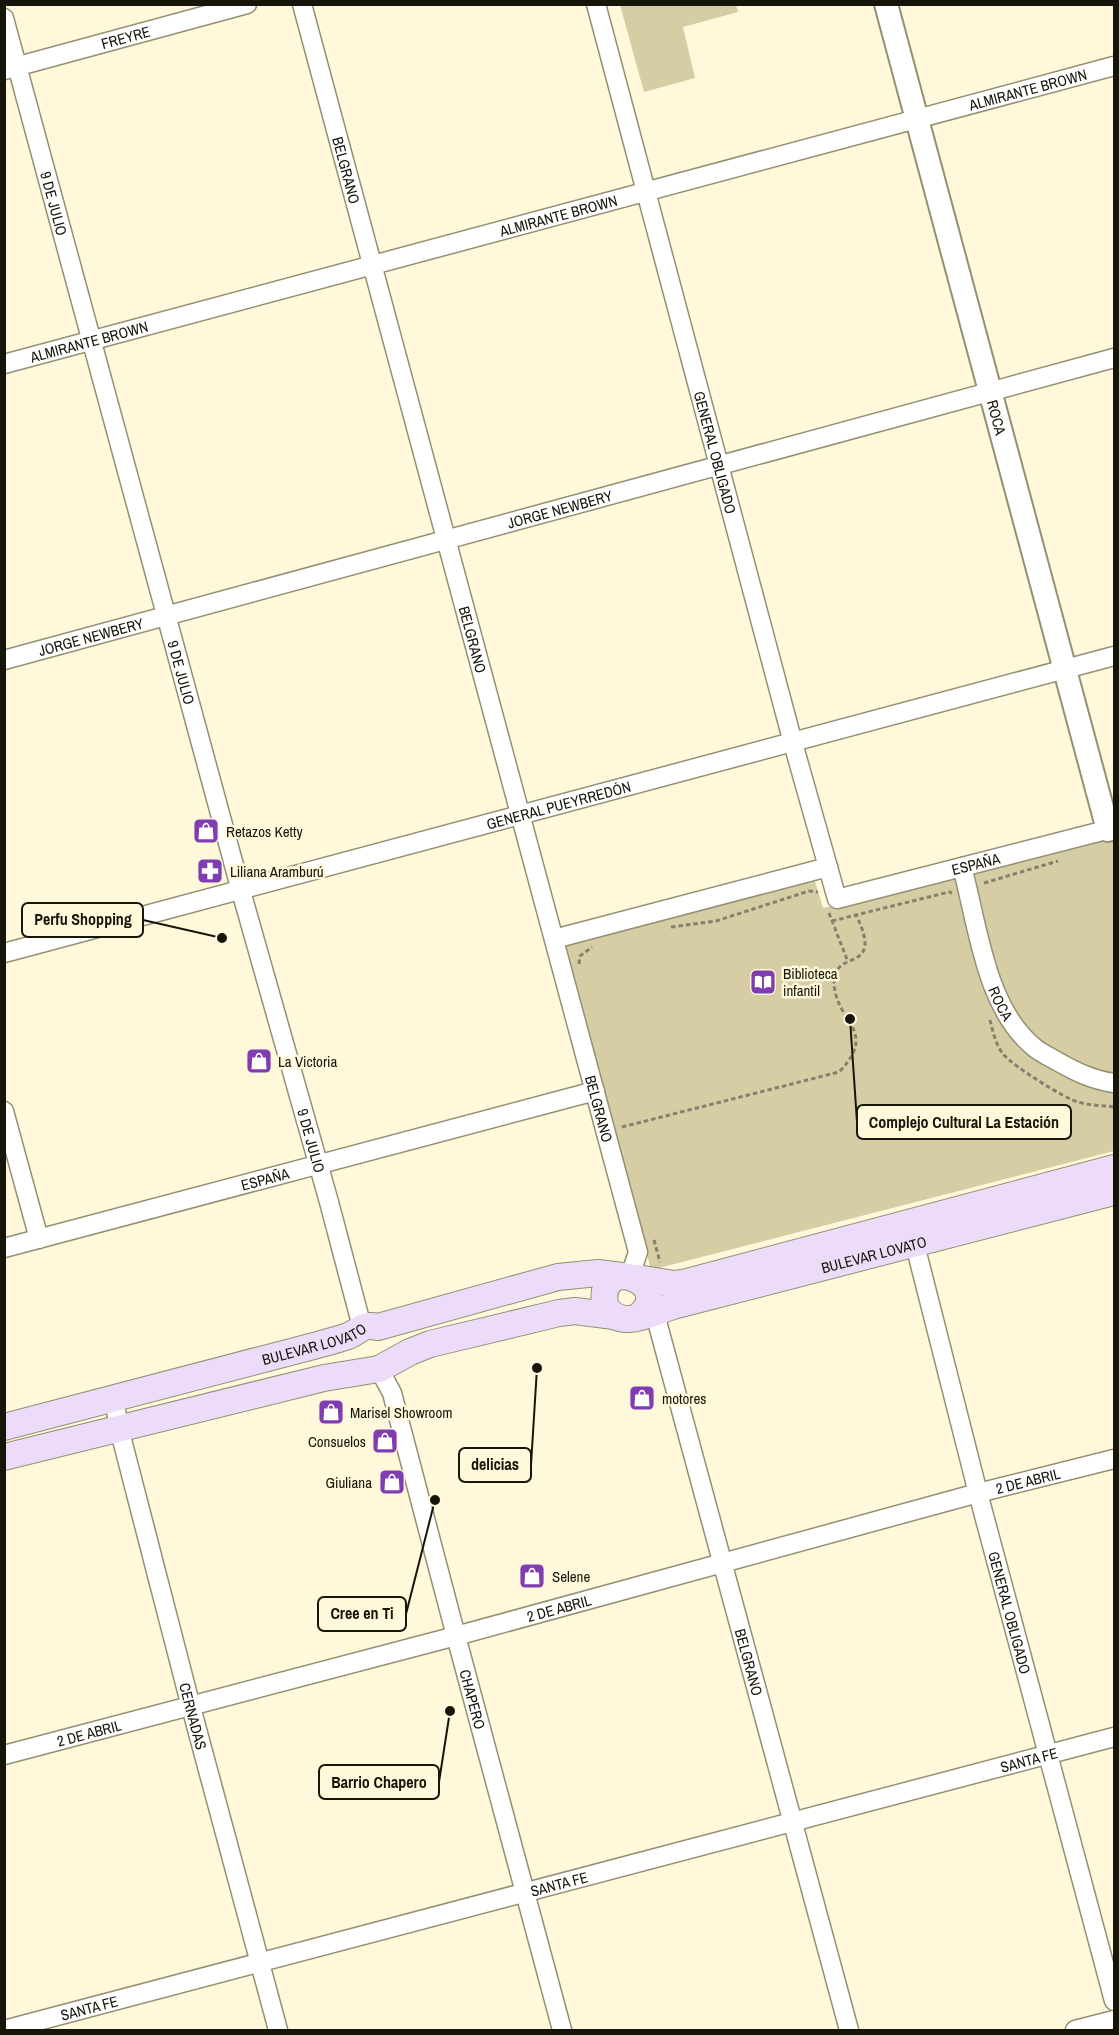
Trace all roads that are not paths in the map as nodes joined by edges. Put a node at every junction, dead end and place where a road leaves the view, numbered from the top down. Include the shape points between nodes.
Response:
1 (247, 4) edge
2 (302, 4) edge
3 (596, 4) edge
4 (886, 4) edge
5 (4, 18) edge
6 (1114, 66) edge
7 (11, 69) edge
8 (917, 119) junction
9 (646, 193) junction
10 (373, 265) junction
11 (92, 341) junction
12 (1114, 358) edge
13 (4, 364) edge
14 (990, 391) junction
15 (719, 467) junction
16 (447, 539) junction
17 (166, 617) junction
18 (1114, 656) edge
19 (4, 660) edge
20 (1065, 669) junction
21 (793, 743) junction
22 (521, 815) junction
23 (1111, 829) edge
24 (828, 867) junction
25 (962, 867) junction
26 (241, 891) junction
27 (829, 901) joint
28 (554, 939) junction
29 (4, 953) edge
30 (1114, 1083) edge
31 (595, 1091) junction
32 (4, 1111) edge
33 (317, 1164) junction
34 (1114, 1168) edge
35 (1114, 1192) edge
36 (912, 1234) junction
37 (39, 1239) junction
38 (4, 1248) edge
39 (635, 1296) junction
40 (364, 1330) junction
41 (376, 1368) junction
42 (114, 1400) junction
43 (4, 1427) edge
44 (119, 1428) junction
45 (4, 1457) edge
46 (1114, 1459) edge
47 (978, 1493) junction
48 (722, 1563) junction
49 (456, 1636) junction
50 (191, 1707) junction
51 (1114, 1737) edge
52 (4, 1755) edge
53 (1048, 1755) junction
54 (792, 1822) junction
55 (525, 1893) junction
56 (260, 1963) junction
57 (1114, 2001) edge
58 (1114, 2020) edge
59 (4, 2030) edge
60 (278, 2031) edge
61 (562, 2031) edge
62 (849, 2031) edge
63 (1075, 2031) edge

1 - 7 street, FREYRE
2 - 10 street, BELGRANO
3 - 9 street, GENERAL OBLIGADO
4 - 8 street, ROCA
5 - 7 street, 9 DE JULIO
6 - 8 street, ALMIRANTE BROWN
7 - 11 street, 9 DE JULIO
8 - 9 street, ALMIRANTE BROWN
8 - 14 street, ROCA
9 - 10 street, ALMIRANTE BROWN
9 - 15 street, GENERAL OBLIGADO
10 - 11 street, ALMIRANTE BROWN
10 - 16 street, BELGRANO
11 - 13 street, ALMIRANTE BROWN
11 - 17 street, 9 DE JULIO
12 - 14 street, JORGE NEWBERY
14 - 15 street, JORGE NEWBERY
14 - 20 street, ROCA
15 - 16 street, JORGE NEWBERY
15 - 21 street, GENERAL OBLIGADO
16 - 17 street, JORGE NEWBERY
16 - 22 street, BELGRANO
17 - 19 street, JORGE NEWBERY
17 - 26 street, 9 DE JULIO
18 - 20 street, GENERAL PUEYRREDÓN
20 - 21 street, GENERAL PUEYRREDÓN
20 - 23 street, ROCA
21 - 22 street, GENERAL PUEYRREDÓN
21 - 24 street, GENERAL OBLIGADO
22 - 26 street, GENERAL PUEYRREDÓN
22 - 28 street, BELGRANO
23 - 25 street, ESPAÑA
24 - 27 street, GENERAL OBLIGADO
24 - 28 street
25 - 27 street, ESPAÑA
25 - 30 street, ROCA via 992,983 1002,1007 1036,1049 1077,1074
26 - 29 street, GENERAL PUEYRREDÓN
26 - 33 street, 9 DE JULIO
28 - 31 street, BELGRANO
31 - 33 street, ESPAÑA
31 - 39 street, BELGRANO via 638,1252
32 - 37 street
33 - 37 street, ESPAÑA
33 - 40 street, 9 DE JULIO
34 - 36 main road, BULEVAR LOVATO
35 - 36 main road, BULEVAR LOVATO
36 - 39 main road, BULEVAR LOVATO
36 - 39 main road, BULEVAR LOVATO via 674,1284
36 - 47 street, GENERAL OBLIGADO
37 - 38 street, ESPAÑA
39 - 40 main road, BULEVAR LOVATO via 598,1273 558,1277
39 - 41 main road, BULEVAR LOVATO via 430,1344
39 - 48 street, BELGRANO
40 - 41 main road, 9 DE JULIO via 389,1337 392,1344 392,1352
40 - 41 main road, 9 DE JULIO via 347,1341 348,1356 351,1363
40 - 42 main road, BULEVAR LOVATO
41 - 44 main road, BULEVAR LOVATO
41 - 49 street, CHAPERO via 392,1393
42 - 43 main road, BULEVAR LOVATO
42 - 44 street, CERNADAS
44 - 45 main road, BULEVAR LOVATO
44 - 50 street, CERNADAS
46 - 47 street, 2 DE ABRIL
47 - 48 street, 2 DE ABRIL
47 - 53 street, GENERAL OBLIGADO
48 - 49 street, 2 DE ABRIL
48 - 54 street, BELGRANO
49 - 50 street, 2 DE ABRIL
49 - 55 street, CHAPERO
50 - 52 street, 2 DE ABRIL
50 - 56 street, CERNADAS
51 - 53 street, SANTA FE
53 - 54 street, SANTA FE
53 - 57 street, GENERAL OBLIGADO
54 - 55 street, SANTA FE
54 - 62 street, BELGRANO
55 - 56 street, SANTA FE
55 - 61 street, CHAPERO
56 - 59 street, SANTA FE
56 - 60 street, CERNADAS
58 - 63 street

